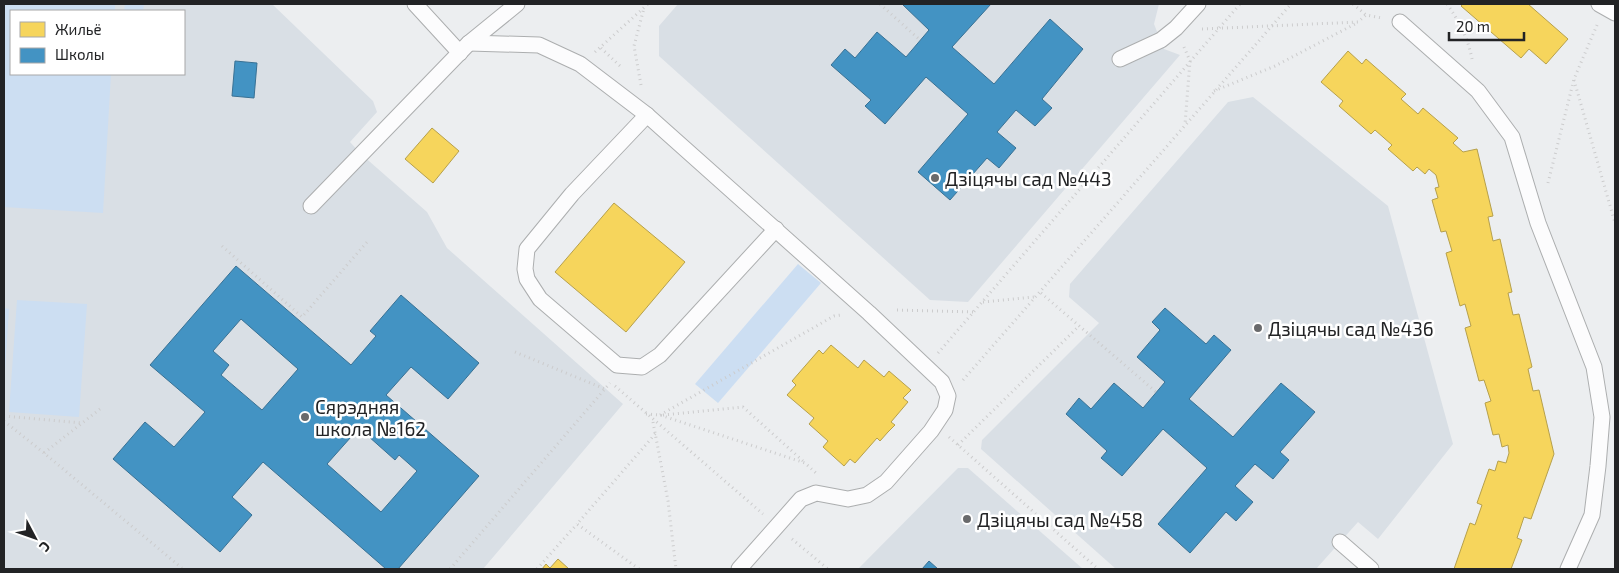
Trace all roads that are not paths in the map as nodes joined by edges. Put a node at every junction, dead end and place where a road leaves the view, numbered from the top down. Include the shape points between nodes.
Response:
1 (415, 4) edge
2 (517, 4) edge
3 (1198, 4) edge
4 (1400, 22) road end
5 (465, 48) junction
6 (1120, 59) dead end
7 (648, 115) junction
8 (311, 206) dead end
9 (776, 229) junction
10 (1340, 542) dead end
11 (739, 569) edge
12 (1371, 569) edge
13 (1568, 569) edge

1 - 5 lane
2 - 5 lane
3 - 6 lane via 1161,40
4 - 13 lane via 1478,91 1512,137 1538,223 1594,366 1602,417 1592,515
5 - 7 lane via 539,46 580,64
5 - 8 lane
7 - 9 lane
7 - 9 lane via 572,194 527,249 527,279 540,299 617,365 642,367 660,355
9 - 11 lane via 926,366 942,382 948,396 945,410 931,431 886,482 868,495 848,499 816,493 801,499
10 - 12 lane

